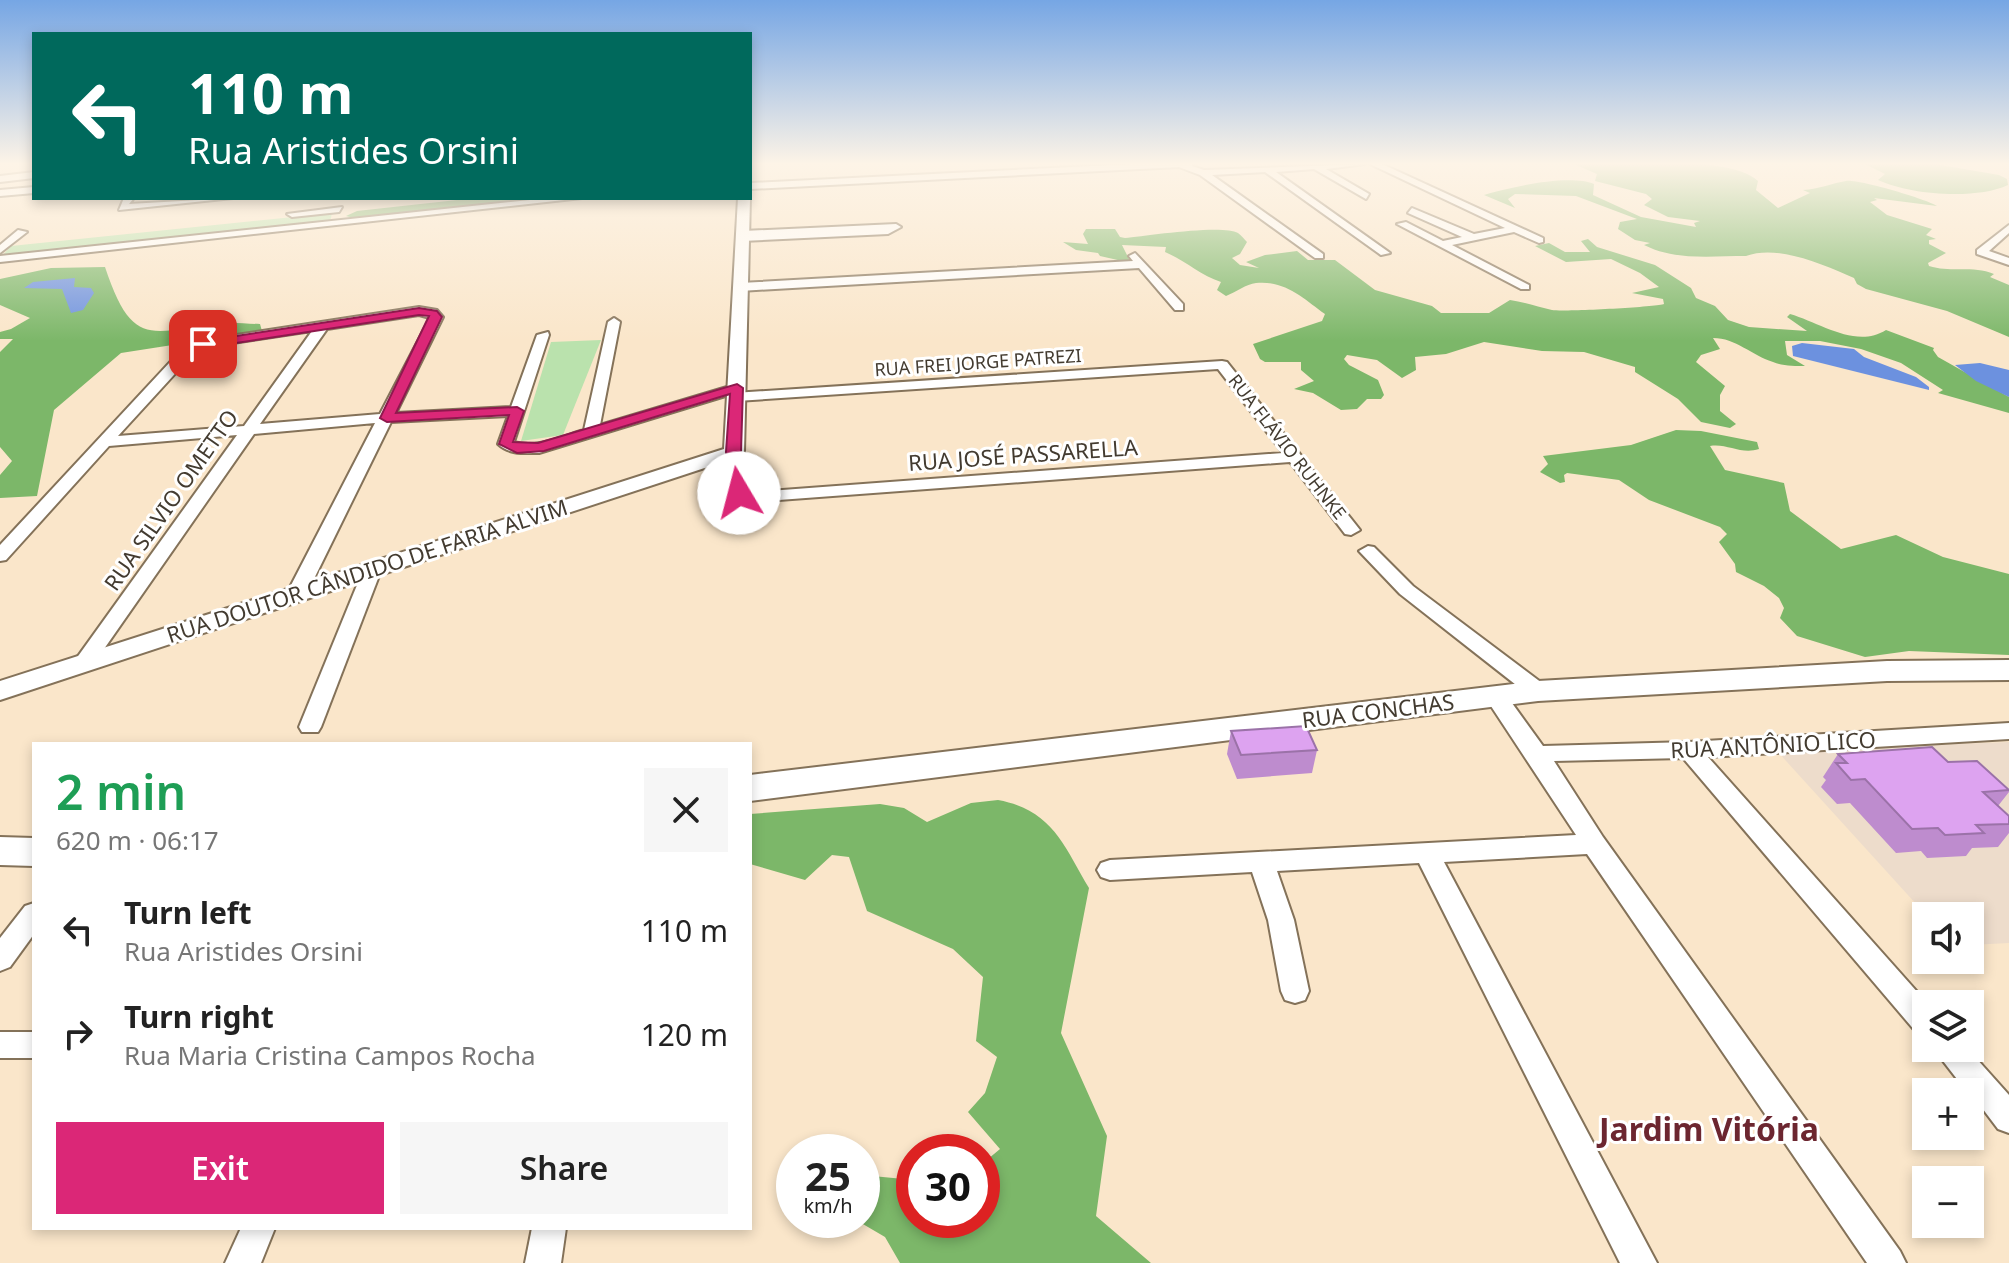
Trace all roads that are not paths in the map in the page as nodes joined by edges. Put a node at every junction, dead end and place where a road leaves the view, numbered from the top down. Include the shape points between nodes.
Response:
1 (341, 223) joint
2 (743, 223) edge
3 (1273, 223) edge
4 (1342, 223) edge
5 (1439, 223) edge
6 (1502, 223) edge
7 (1402, 224) dead end
8 (2009, 228) edge
9 (1515, 229) junction
10 (347, 235) dead end
11 (742, 236) junction
12 (22, 237) dead end
13 (1473, 238) junction
14 (1539, 240) dead end
15 (1443, 244) junction
16 (3, 247) edge
17 (1130, 250) dead end
18 (1385, 253) dead end
19 (1319, 256) dead end
20 (0, 259) edge
21 (2009, 262) edge
22 (1142, 264) junction
23 (740, 287) junction
24 (1525, 287) dead end
25 (1179, 307) dead end
26 (614, 322) dead end
27 (324, 324) junction
28 (543, 335) dead end
29 (1222, 365) joint
30 (737, 392) junction
31 (517, 411) junction
32 (387, 418) junction
33 (248, 430) junction
34 (591, 432) junction
35 (107, 442) junction
36 (734, 452) junction
37 (1296, 457) junction
38 (1351, 530) dead end
39 (1368, 551) dead end
40 (1, 554) edge
41 (373, 568) junction
42 (297, 593) junction
43 (83, 664) junction
44 (2009, 670) edge
45 (0, 691) edge
46 (1538, 691) junction
47 (1496, 697) junction
48 (310, 727) dead end
49 (2009, 731) edge
50 (1689, 750) junction
51 (1537, 754) junction
52 (752, 788) edge
53 (1594, 844) junction
54 (0, 851) edge
55 (32, 852) edge
56 (1427, 853) junction
57 (1261, 862) junction
58 (1110, 870) dead end
59 (32, 917) edge
60 (0, 959) edge
61 (1295, 991) dead end
62 (1912, 1007) edge
63 (0, 1045) edge
64 (32, 1045) edge
65 (1960, 1062) edge
66 (2009, 1118) edge
67 (257, 1230) edge
68 (549, 1230) edge
69 (243, 1263) edge
70 (543, 1263) edge
71 (1639, 1263) edge
72 (1888, 1263) edge

1 - 10 street
1 - 20 street
2 - 11 street
3 - 19 street
4 - 18 street
5 - 13 street
6 - 9 street
7 - 15 street
8 - 21 street via 1982,254
9 - 13 street
9 - 14 street
11 - 11 street via 888,231 896,227
11 - 23 street
12 - 16 street
13 - 15 street
15 - 24 street
17 - 22 street
22 - 23 street
22 - 25 street
23 - 30 street
26 - 34 street
27 - 32 street via 419,311 437,317
27 - 33 street, RUA SILVIO OMETTO
27 - 35 street via 189,350
28 - 31 street
29 - 30 street, RUA FREI JORGE PATREZI
29 - 37 street, RUA FLÁVIO RUHNKE
30 - 34 street, RUA FREI JORGE PATREZI
30 - 36 street
31 - 32 street
31 - 34 street, RUA FREI JORGE PATREZI via 506,444 517,449
32 - 33 street
32 - 42 street
33 - 35 street
33 - 43 street, RUA SILVIO OMETTO
35 - 40 street
36 - 37 street, RUA JOSÉ PASSARELLA via 739,493 753,497
36 - 41 street, RUA DOUTOR CÂNDIDO DE FARIA ALVIM
37 - 38 street, RUA FLÁVIO RUHNKE
39 - 46 street via 1390,578
41 - 42 street, RUA DOUTOR CÂNDIDO DE FARIA ALVIM
41 - 48 street
42 - 43 street, RUA DOUTOR CÂNDIDO DE FARIA ALVIM
43 - 45 street, RUA DOUTOR CÂNDIDO DE FARIA ALVIM
44 - 46 main road, RUA CONCHAS via 1887,671
46 - 47 main road, RUA CONCHAS
47 - 51 street
47 - 52 main road, RUA CONCHAS
49 - 50 street, RUA ANTÔNIO LICO
50 - 51 street, RUA ANTÔNIO LICO
50 - 62 street
51 - 53 street
53 - 56 street
53 - 72 street
54 - 55 main road
56 - 57 street
56 - 71 street
57 - 58 street
57 - 61 street via 1281,920
59 - 60 street
63 - 64 street
65 - 66 street
67 - 69 street
68 - 70 street

